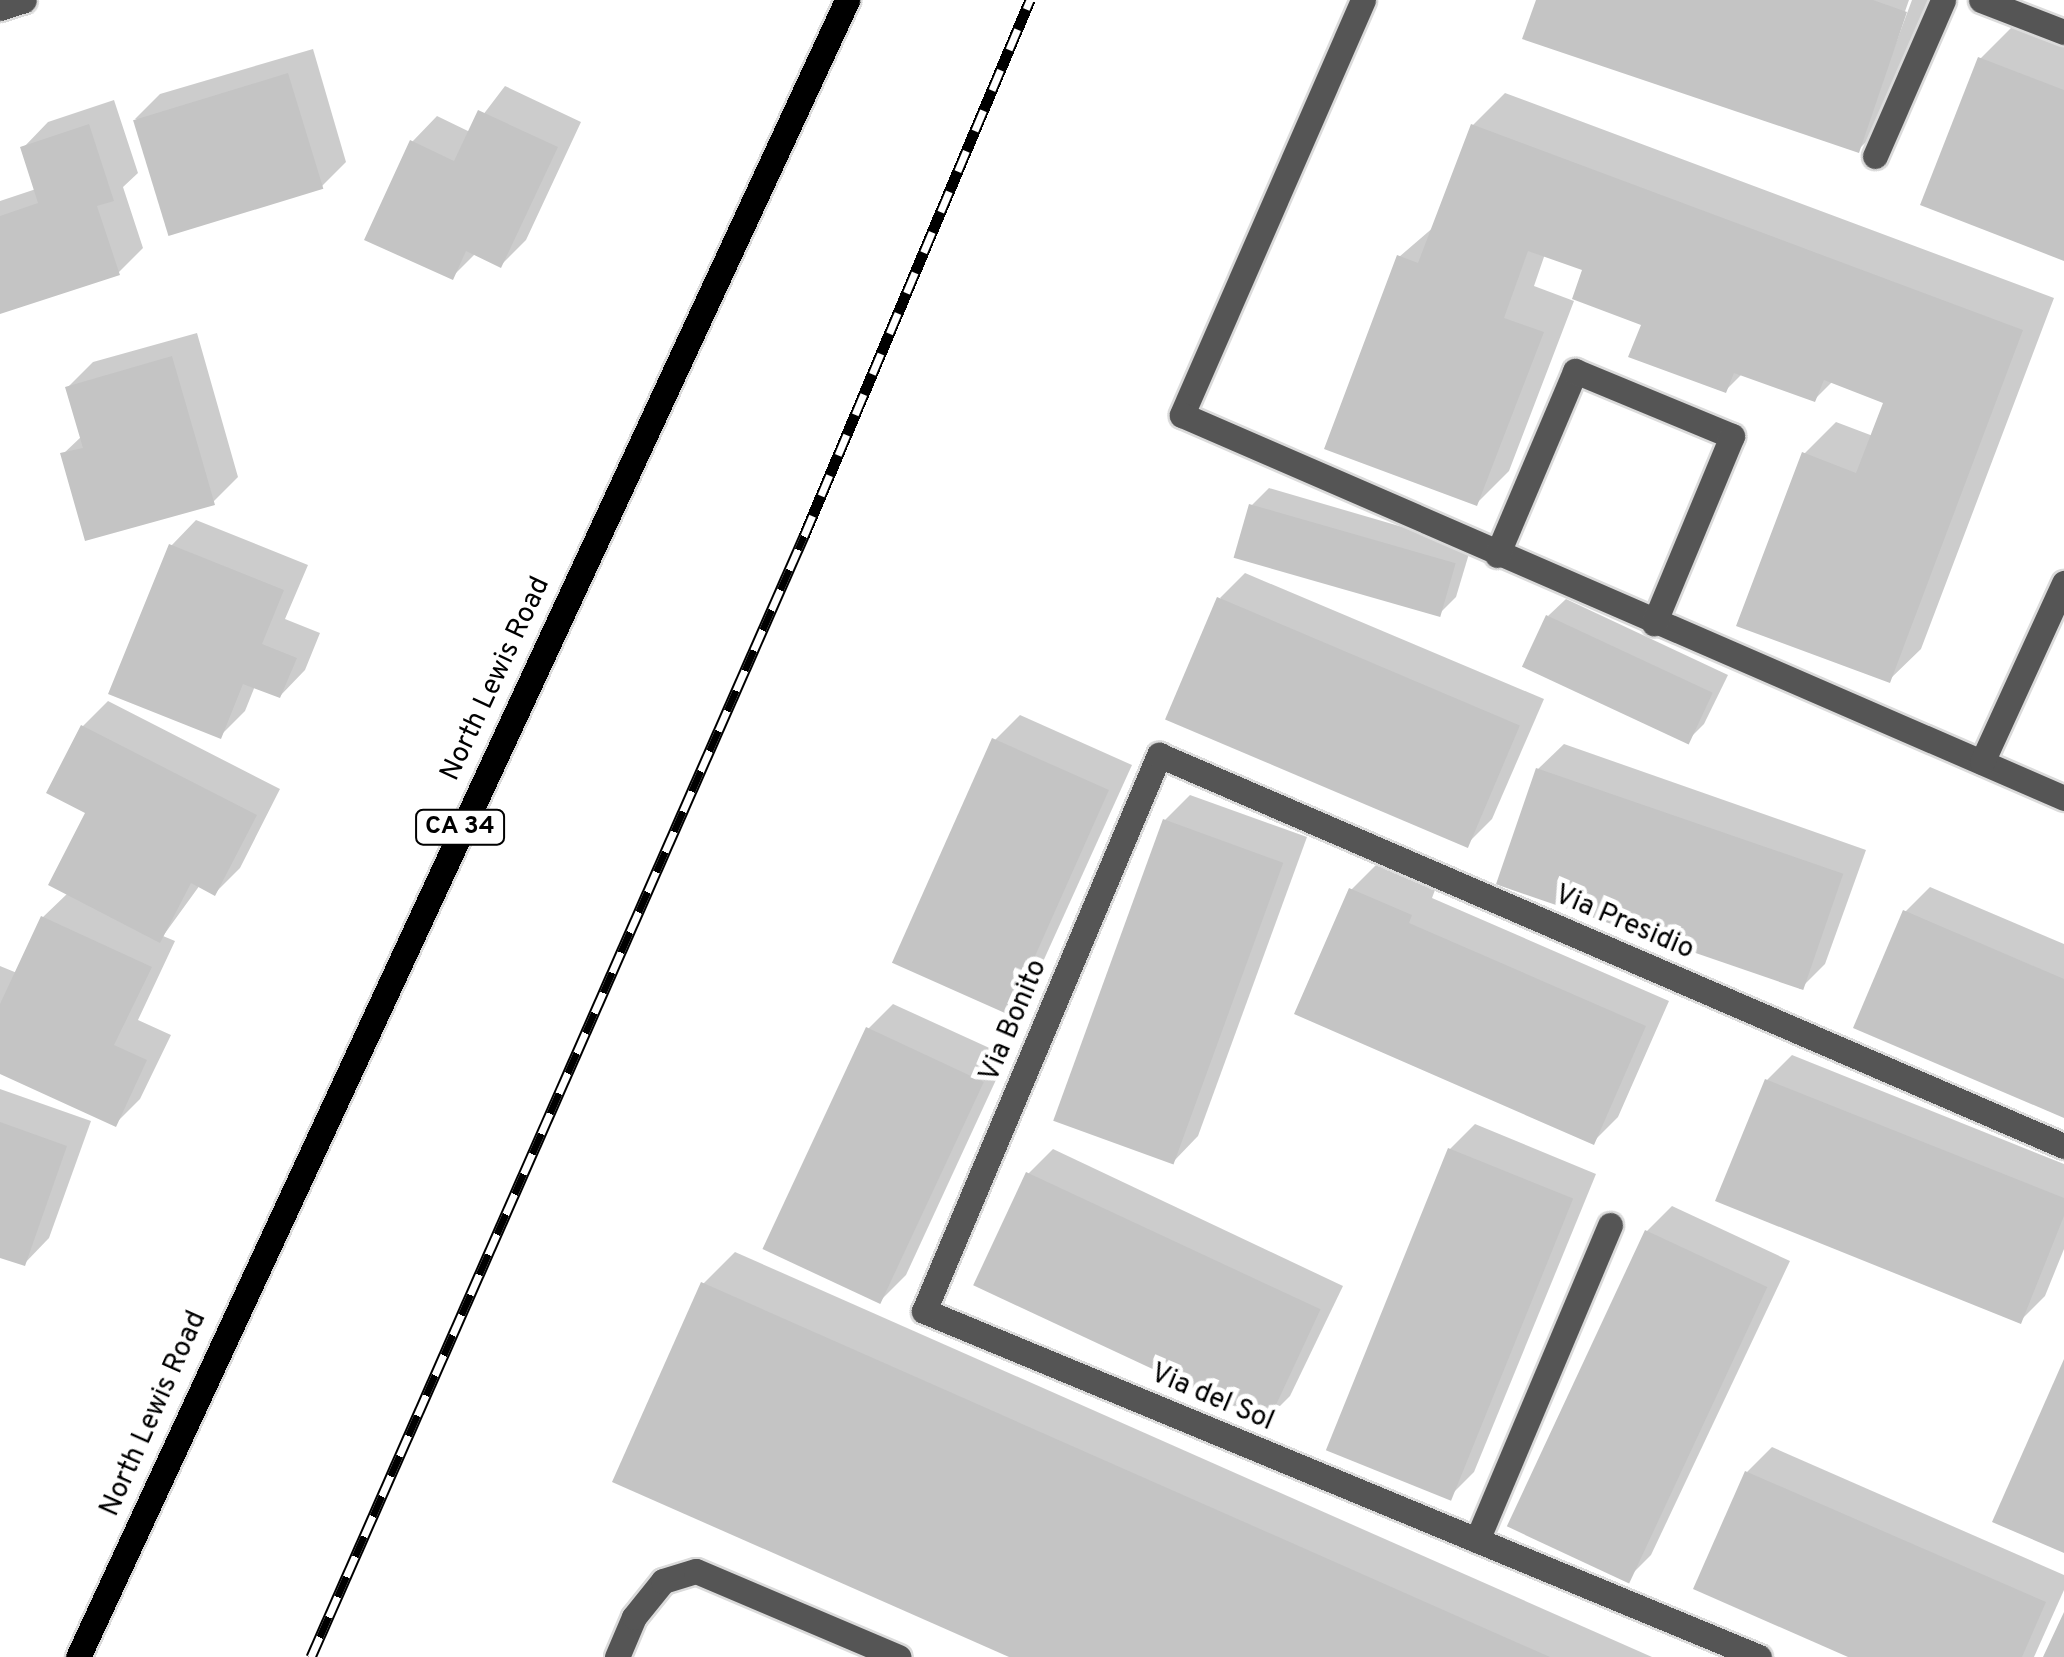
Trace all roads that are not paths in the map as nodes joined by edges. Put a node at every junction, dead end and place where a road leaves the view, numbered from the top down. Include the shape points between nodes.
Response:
1 (24, 0) edge
2 (846, 0) edge
3 (1362, 0) edge
4 (1942, 0) edge
5 (1981, 0) edge
6 (0, 8) edge
7 (2064, 32) edge
8 (1875, 156) dead end
9 (1497, 555) junction
10 (2064, 583) edge
11 (1654, 623) junction
12 (1159, 755) joint
13 (1982, 762) junction
14 (2064, 798) edge
15 (2064, 1146) edge
16 (1610, 1226) dead end
17 (924, 1311) joint
18 (1476, 1540) junction
19 (78, 1657) edge
20 (618, 1657) edge
21 (898, 1657) edge
22 (1759, 1657) edge

1 - 6 street
2 - 19 main road, North Lewis Road / CA 34
3 - 9 street via 1182,415
4 - 8 street
5 - 7 street
9 - 11 street
9 - 11 street via 1575,371 1732,436
10 - 13 street
11 - 13 street
12 - 15 street, Via Presidio
12 - 17 street, Via Bonito
13 - 14 street
16 - 18 street
17 - 18 street, Via del Sol
18 - 22 street, Via del Sol
20 - 21 street via 634,1617 663,1582 696,1571

